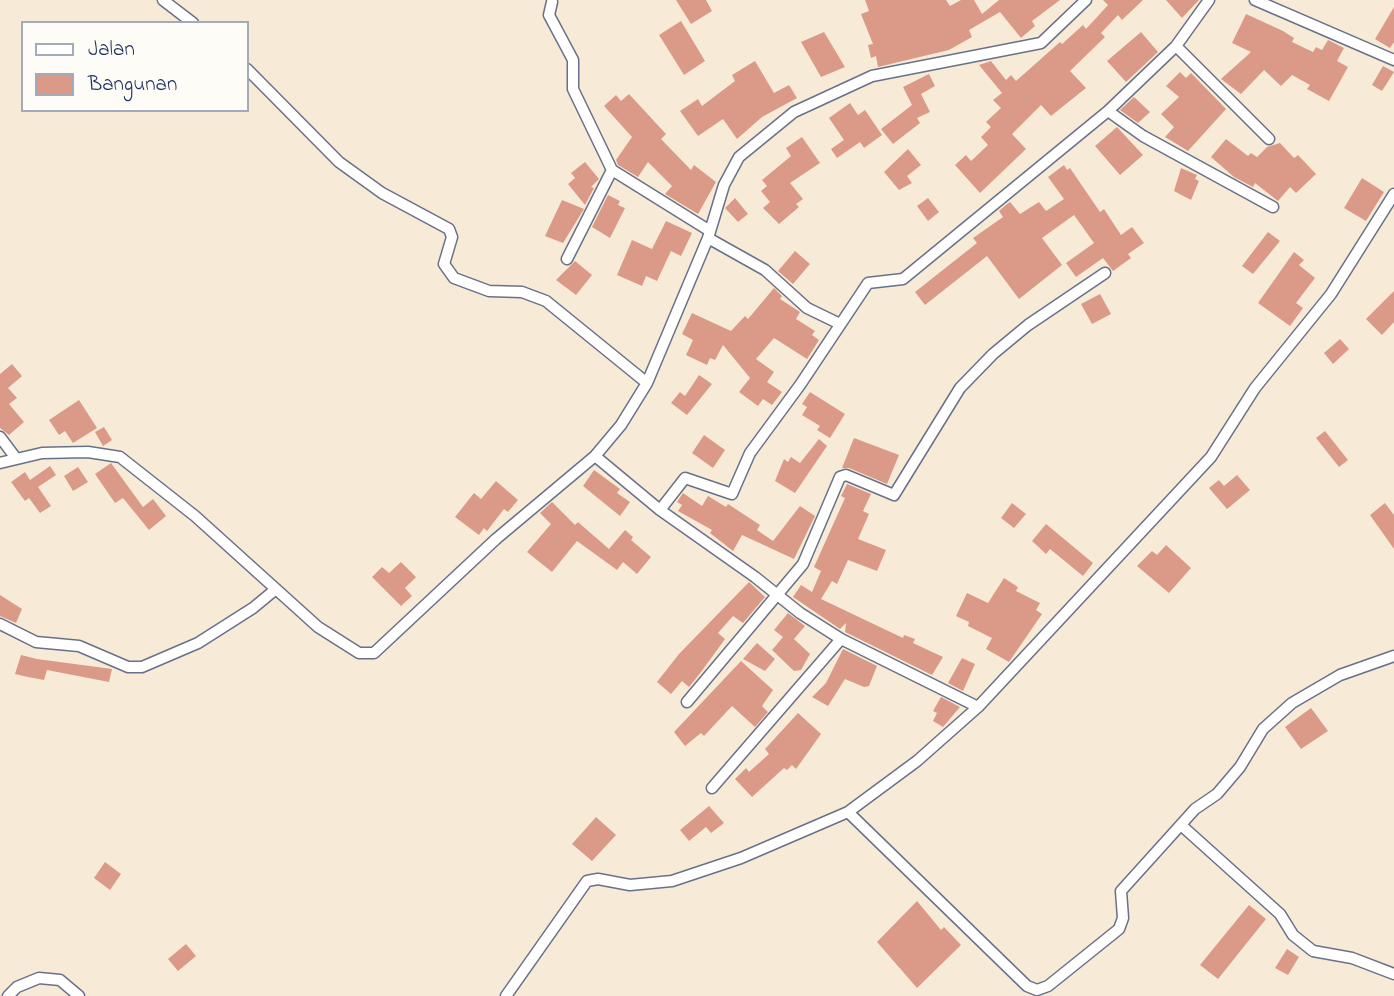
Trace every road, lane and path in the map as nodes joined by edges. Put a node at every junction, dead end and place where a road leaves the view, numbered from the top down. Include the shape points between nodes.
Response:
1 (163, 0) edge
2 (1086, 0) edge
3 (1209, 0) edge
4 (1257, 0) edge
5 (552, 2) dead end
6 (190, 21) edge
7 (1176, 46) junction
8 (1394, 60) edge
9 (248, 70) edge
10 (1108, 111) junction
11 (1269, 139) dead end
12 (612, 170) junction
13 (1394, 194) edge
14 (1273, 207) dead end
15 (709, 235) junction
16 (567, 259) dead end
17 (1105, 273) dead end
18 (840, 324) junction
19 (647, 383) junction
20 (0, 437) edge
21 (595, 456) junction
22 (15, 457) junction
23 (0, 463) edge
24 (660, 510) junction
25 (276, 589) junction
26 (777, 595) junction
27 (0, 624) edge
28 (841, 639) junction
29 (1394, 656) edge
30 (687, 702) dead end
31 (978, 707) junction
32 (712, 788) dead end
33 (848, 812) junction
34 (1181, 825) junction
35 (1394, 974) edge
36 (8, 996) edge
37 (79, 996) edge
38 (506, 996) edge

1 - 6 street
2 - 15 street via 1041,43 872,76 794,112 735,163
3 - 7 street
4 - 8 street
5 - 12 street via 549,15 573,60 573,89
7 - 10 street
7 - 11 street
9 - 19 street via 339,162 382,193 449,229 452,237 444,264 454,278 489,291 522,292 546,301
10 - 14 street via 1143,136
10 - 18 street via 903,279 868,282
12 - 15 street
12 - 16 street
13 - 31 street via 1331,294 1255,388 1211,457
15 - 18 street via 765,270 807,308
15 - 19 street
17 - 26 street via 1028,325 968,380 894,495 846,475 840,477 803,564
18 - 24 street via 750,453 732,494 685,478
19 - 21 street
20 - 22 street
21 - 24 street
21 - 25 street via 496,539 374,653 359,653 340,644
22 - 23 street
22 - 25 street via 88,452 120,457
24 - 26 street
25 - 27 street via 198,643 142,667 128,667 79,646 36,642
26 - 28 street
26 - 30 street
28 - 31 street
28 - 32 street
29 - 34 street via 1340,675 1292,703 1263,729 1240,768 1217,794
31 - 33 street via 918,761
33 - 34 street via 1027,986 1037,990 1119,929 1121,891
33 - 38 street via 741,858 672,881 629,885 587,881
34 - 35 street via 1280,914 1293,934 1313,951 1345,956
36 - 37 street via 39,978 60,980

